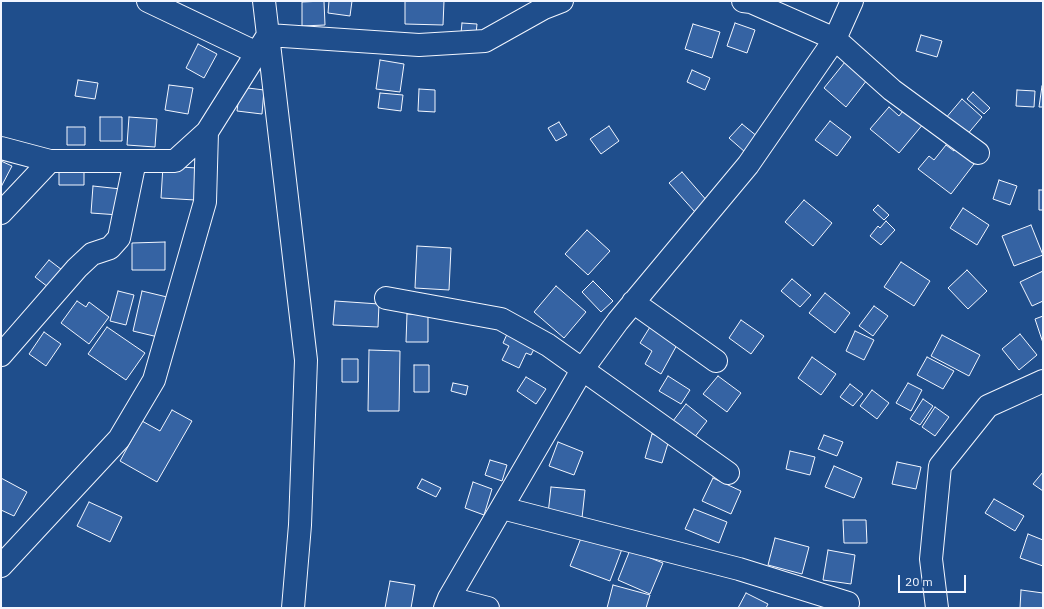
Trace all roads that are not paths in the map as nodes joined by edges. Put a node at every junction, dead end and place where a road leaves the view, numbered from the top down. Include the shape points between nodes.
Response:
1 (148, 1) edge
2 (264, 1) edge
3 (562, 1) edge
4 (743, 1) edge
5 (852, 1) edge
6 (268, 35) junction
7 (835, 39) junction
8 (256, 53) junction
9 (207, 132) junction
10 (1, 148) edge
11 (978, 153) dead end
12 (135, 161) junction
13 (50, 162) junction
14 (1, 213) edge
15 (386, 298) dead end
16 (634, 302) junction
17 (1, 355) edge
18 (716, 361) dead end
19 (582, 370) junction
20 (1043, 381) edge
21 (728, 473) dead end
22 (502, 508) junction
23 (1, 566) edge
24 (447, 603) edge
25 (848, 603) dead end
26 (293, 608) edge
27 (488, 608) edge
28 (937, 608) edge

1 - 8 street
2 - 6 street
3 - 6 street via 485,40 419,45
4 - 7 street via 751,2
5 - 7 street
6 - 8 street
6 - 26 street via 306,360 300,525
7 - 11 street via 892,90
7 - 16 street via 748,165
8 - 9 street
9 - 12 street via 175,161
9 - 23 street via 205,202 154,380 119,439
10 - 13 street
12 - 13 street
12 - 17 street via 119,238 110,248 92,254
13 - 14 street
15 - 19 street via 501,319 548,345
16 - 18 street
16 - 19 street
19 - 21 street
19 - 22 street
20 - 28 street via 988,406 940,466 931,559
22 - 24 street
22 - 25 street via 739,569
24 - 27 street

